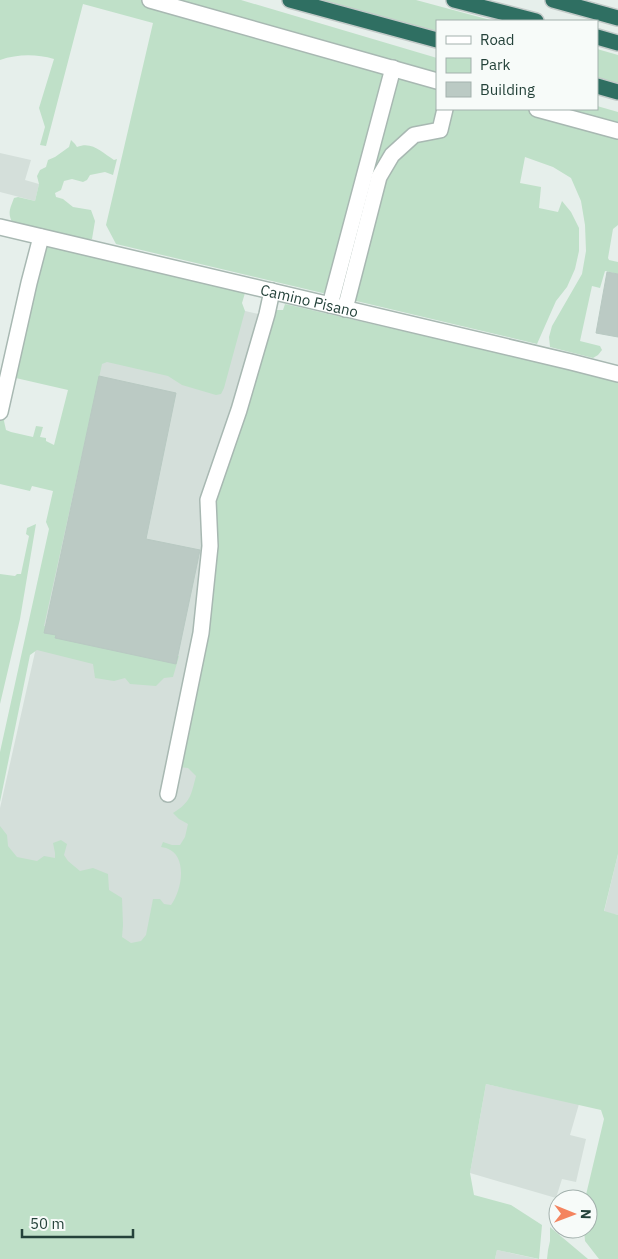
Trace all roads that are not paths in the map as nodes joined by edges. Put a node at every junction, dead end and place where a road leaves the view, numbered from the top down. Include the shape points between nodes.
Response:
1 (150, 0) edge
2 (290, 0) edge
3 (454, 0) edge
4 (553, 0) edge
5 (618, 18) edge
6 (532, 20) edge
7 (598, 37) edge
8 (436, 40) edge
9 (618, 43) edge
10 (393, 68) junction
11 (436, 81) edge
12 (598, 86) edge
13 (618, 92) edge
14 (445, 110) edge
15 (541, 110) edge
16 (618, 131) edge
17 (0, 227) edge
18 (41, 237) junction
19 (272, 291) junction
20 (330, 305) junction
21 (345, 308) junction
22 (618, 374) edge
23 (0, 412) edge
24 (168, 794) dead end

1 - 10 street
2 - 8 highway
3 - 6 highway
4 - 5 highway
7 - 9 highway
10 - 11 street
10 - 20 street
12 - 13 highway
14 - 21 street via 440,130 414,135 392,155 379,177
15 - 16 street
17 - 18 street, Camino Pisano
18 - 19 street, Camino Pisano
18 - 23 street
19 - 20 street, Camino Pisano
19 - 24 street via 239,410 208,500 210,546 201,633
20 - 21 street, Camino Pisano
21 - 22 street, Camino Pisano

